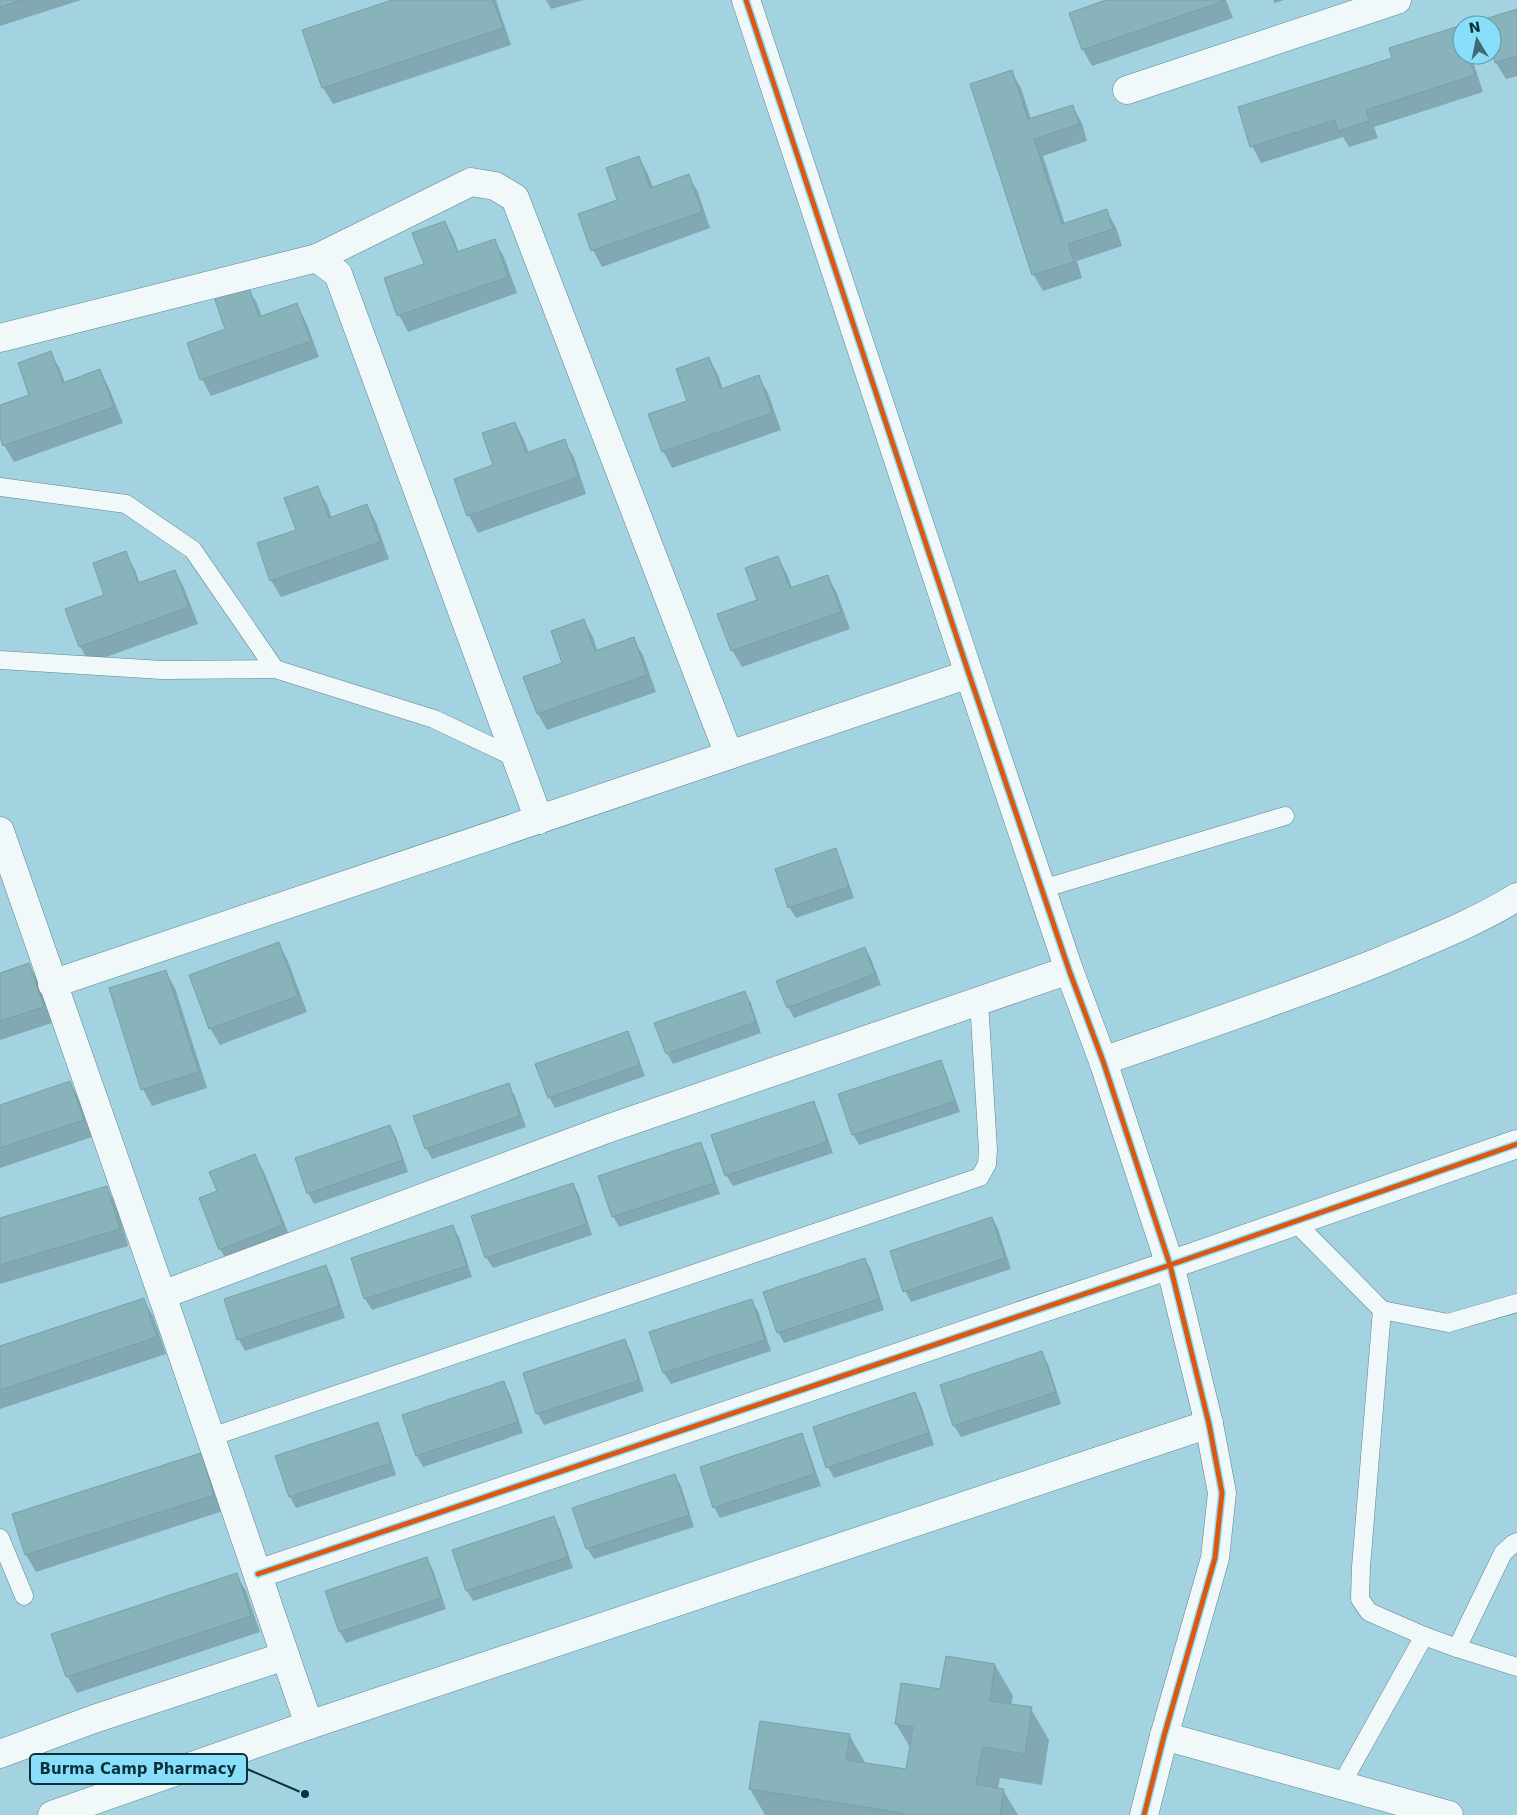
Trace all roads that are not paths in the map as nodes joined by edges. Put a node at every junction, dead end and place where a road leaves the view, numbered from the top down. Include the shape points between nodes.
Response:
1 (746, 0) edge
2 (1397, 0) edge
3 (1127, 90) dead end
4 (317, 258) junction
5 (0, 338) edge
6 (0, 487) edge
7 (0, 660) edge
8 (275, 669) junction
9 (969, 674) junction
10 (730, 755) junction
11 (516, 758) junction
12 (1285, 816) dead end
13 (539, 820) junction
14 (0, 831) edge
15 (1042, 889) junction
16 (1514, 902) edge
17 (1069, 970) junction
18 (52, 984) junction
19 (980, 1001) junction
20 (1103, 1061) junction
21 (1517, 1144) edge
22 (1294, 1221) junction
23 (1170, 1264) junction
24 (162, 1295) junction
25 (1517, 1304) edge
26 (1382, 1310) junction
27 (1209, 1424) junction
28 (211, 1437) junction
29 (0, 1538) edge
30 (1517, 1542) edge
31 (258, 1574) junction
32 (24, 1596) dead end
33 (1424, 1636) junction
34 (1457, 1648) junction
35 (285, 1656) junction
36 (1517, 1668) edge
37 (309, 1726) junction
38 (1164, 1736) junction
39 (0, 1754) edge
40 (1342, 1785) junction
41 (52, 1815) edge
42 (1144, 1815) edge
43 (1449, 1815) edge

1 - 9 street
2 - 3 street
4 - 5 street
4 - 10 street via 471,182 495,186 515,198
4 - 11 street via 338,274
6 - 8 lane via 126,504 193,550
7 - 8 lane via 162,670
8 - 11 lane via 434,719
9 - 10 street
9 - 15 street
10 - 13 street
11 - 13 street
12 - 15 lane
13 - 18 street
14 - 18 street
15 - 17 street
16 - 20 street via 1318,986
17 - 19 street
17 - 20 street
18 - 24 street
19 - 24 street via 608,1129
19 - 28 lane via 988,1150 987,1164 980,1177
20 - 23 street
21 - 22 street
22 - 23 street
22 - 26 lane
23 - 27 street
23 - 31 street
24 - 28 street
25 - 26 lane via 1448,1323
26 - 33 lane via 1360,1599 1369,1612
27 - 37 street
27 - 38 street via 1222,1493 1215,1558
28 - 31 street
29 - 32 lane
30 - 34 lane via 1503,1553
31 - 35 street
33 - 34 lane
33 - 40 lane
34 - 36 lane
35 - 37 street
35 - 39 street via 94,1719
37 - 41 street
38 - 40 street
38 - 42 street
40 - 43 street

